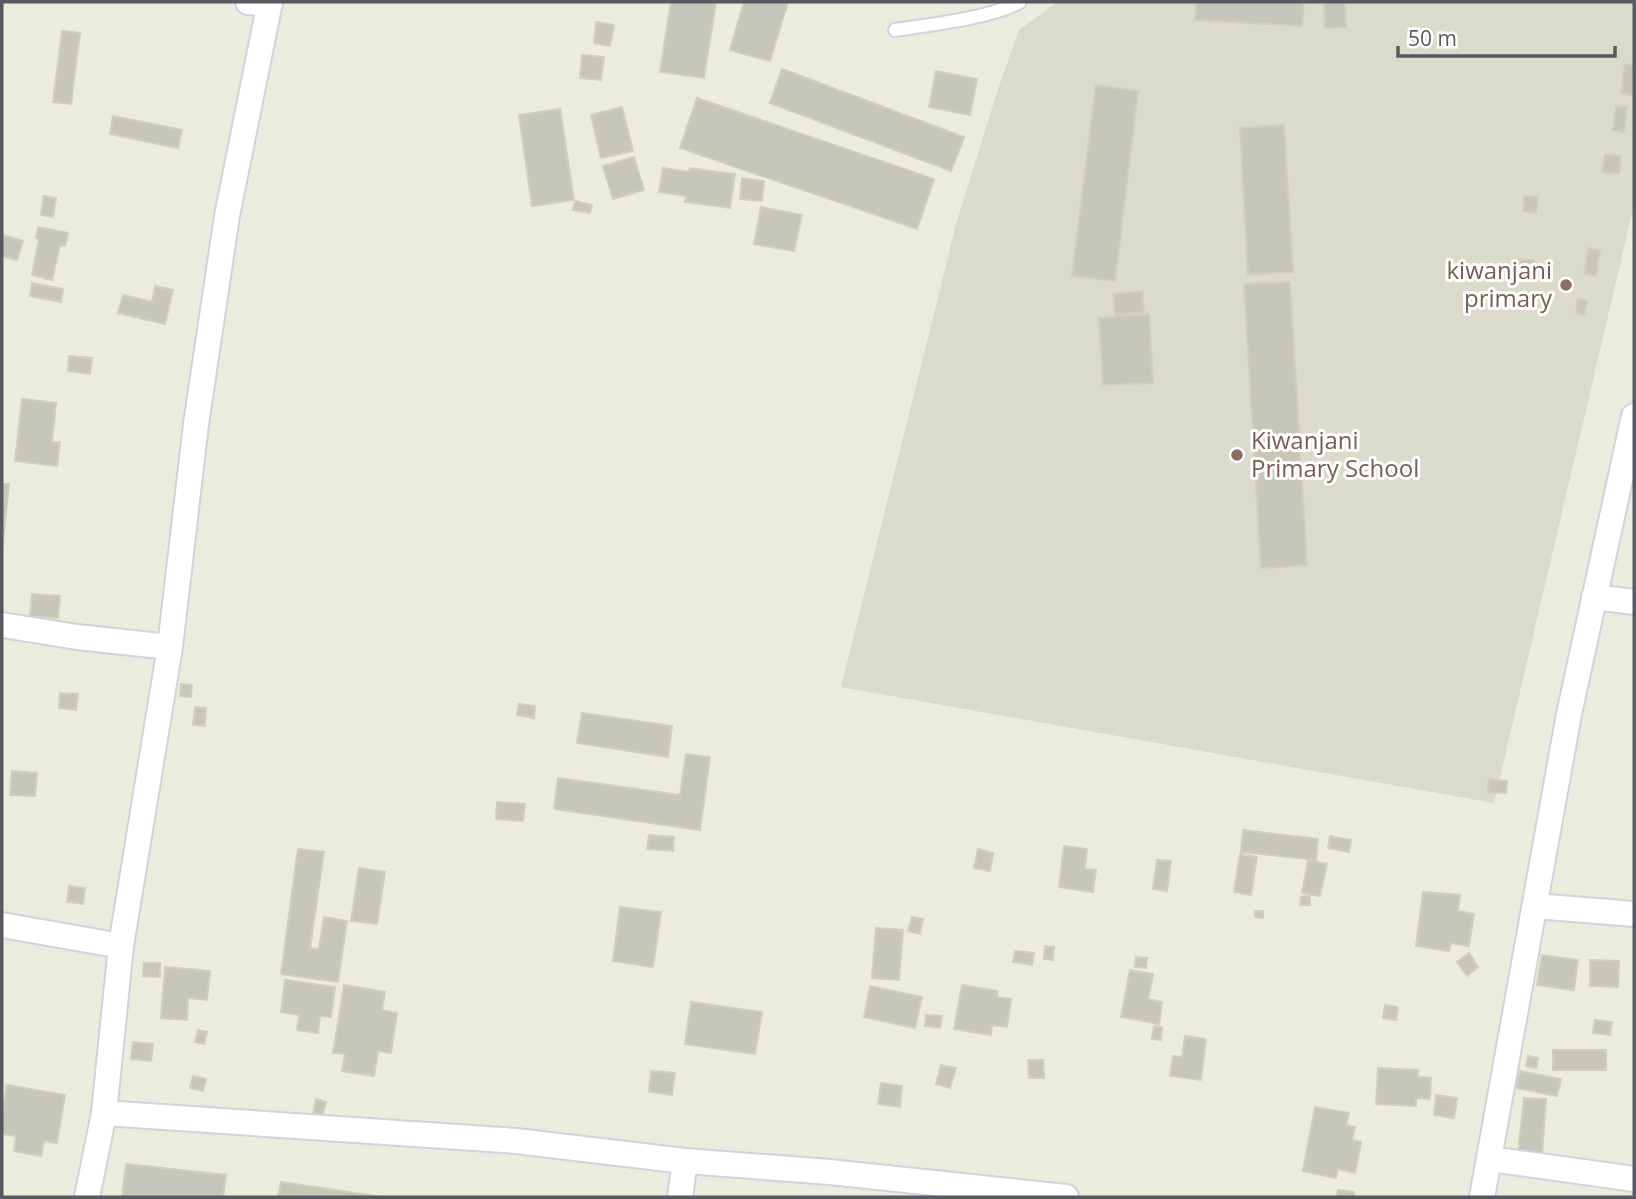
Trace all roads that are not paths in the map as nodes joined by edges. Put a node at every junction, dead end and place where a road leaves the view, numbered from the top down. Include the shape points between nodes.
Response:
1 (263, 2) edge
2 (1020, 2) edge
3 (895, 30) dead end
4 (1634, 416) edge
5 (1594, 597) junction
6 (1634, 602) edge
7 (2, 625) edge
8 (170, 647) junction
9 (1535, 906) junction
10 (1634, 914) edge
11 (2, 925) edge
12 (121, 946) junction
13 (104, 1113) junction
14 (1490, 1159) junction
15 (685, 1161) junction
16 (1634, 1179) edge
17 (87, 1197) edge
18 (680, 1197) edge
19 (1066, 1197) edge
20 (1482, 1197) edge

1 - 8 street via 227,216
2 - 3 lane
4 - 5 street
5 - 6 street
5 - 9 street
7 - 8 street
8 - 12 street
9 - 10 street
9 - 14 street
11 - 12 street
12 - 13 street
13 - 15 street via 516,1141
13 - 17 street
14 - 16 street
14 - 20 street
15 - 18 street
15 - 19 street

